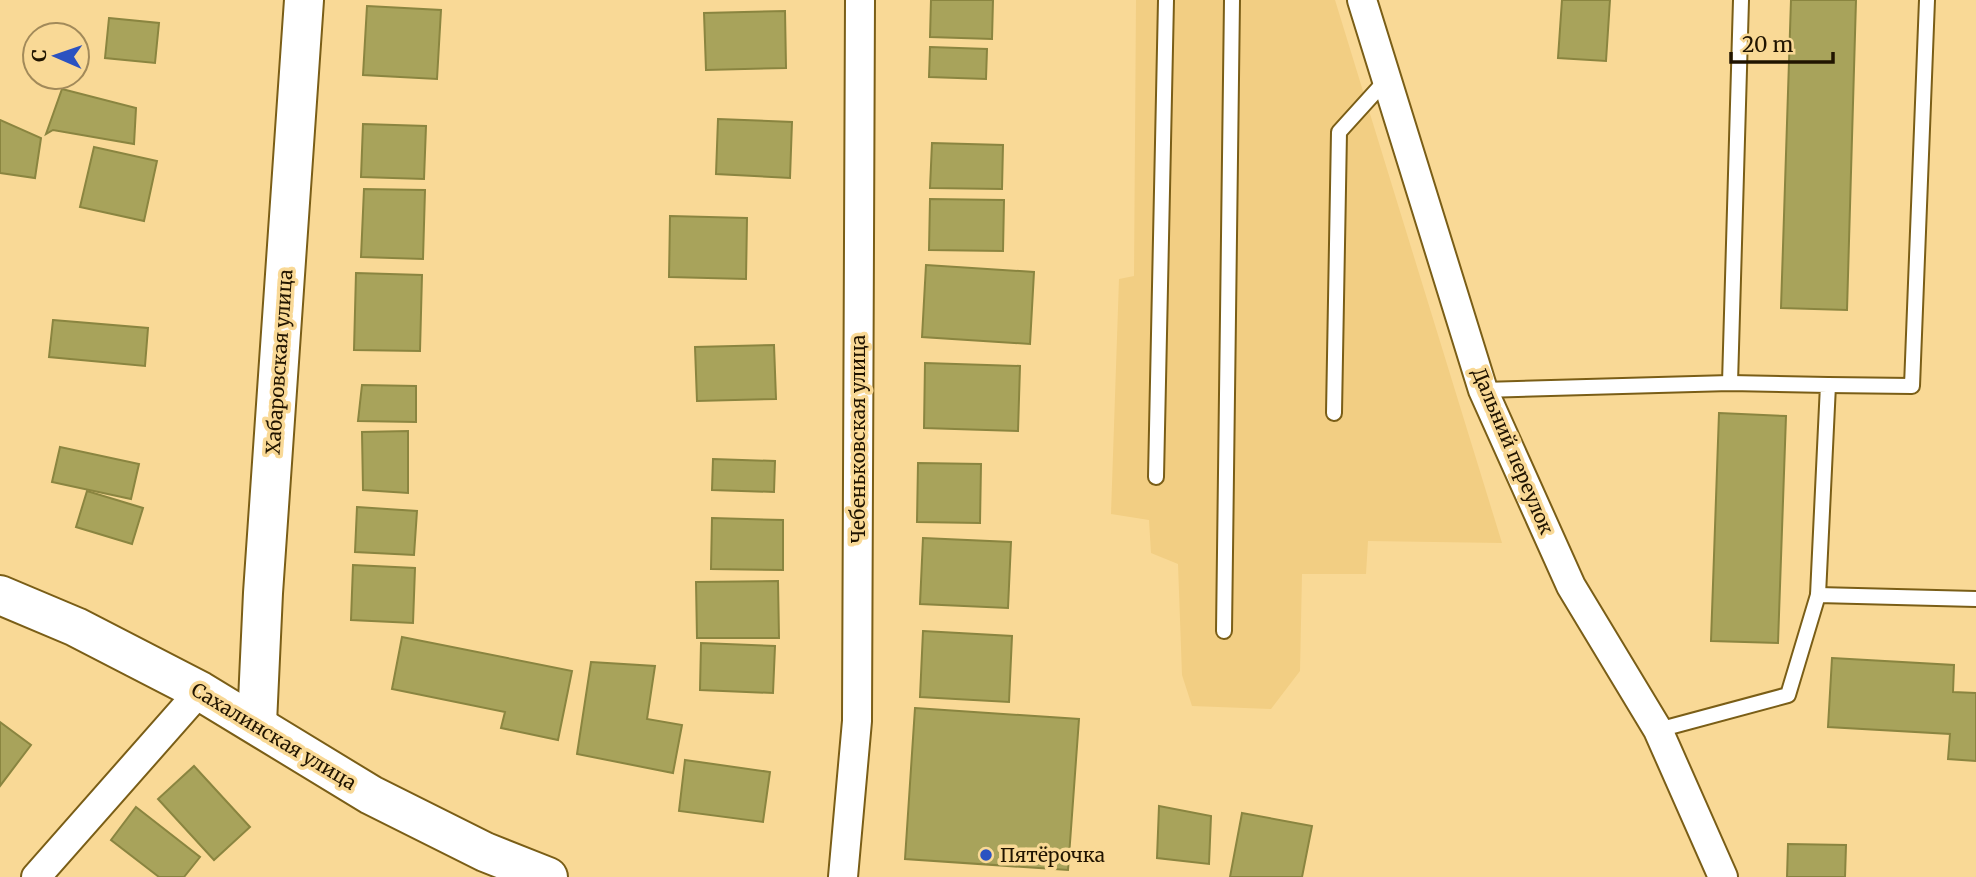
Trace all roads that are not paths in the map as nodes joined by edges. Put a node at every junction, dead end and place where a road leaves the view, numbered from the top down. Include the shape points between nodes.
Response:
1 (304, 0) edge
2 (860, 0) edge
3 (1166, 0) edge
4 (1232, 0) edge
5 (1362, 0) edge
6 (1741, 0) edge
7 (1927, 0) edge
8 (1388, 78) junction
9 (1730, 383) junction
10 (1828, 385) junction
11 (1483, 390) junction
12 (1334, 413) dead end
13 (1156, 477) dead end
14 (0, 595) edge
15 (1818, 595) junction
16 (1976, 600) edge
17 (1224, 631) dead end
18 (200, 691) junction
19 (257, 723) junction
20 (1658, 730) junction
21 (36, 877) edge
22 (548, 877) edge
23 (843, 877) edge
24 (1723, 877) edge

1 - 19 main road, Хабаровская улица
2 - 23 street, Чебеньковская улица via 857,721
3 - 13 lane
4 - 17 lane
5 - 8 street, Дальний переулок
6 - 9 lane
7 - 10 lane via 1912,386
8 - 11 street, Дальний переулок
8 - 12 lane via 1339,132
9 - 10 lane
9 - 11 lane
10 - 15 lane
11 - 20 street, Дальний переулок via 1571,586
14 - 18 main road, Сахалинская улица via 76,626
15 - 16 lane
15 - 20 lane via 1788,695
18 - 19 main road, Сахалинская улица
18 - 21 street
19 - 22 main road, Сахалинская улица via 371,795 485,852
20 - 24 street, Дальний переулок

